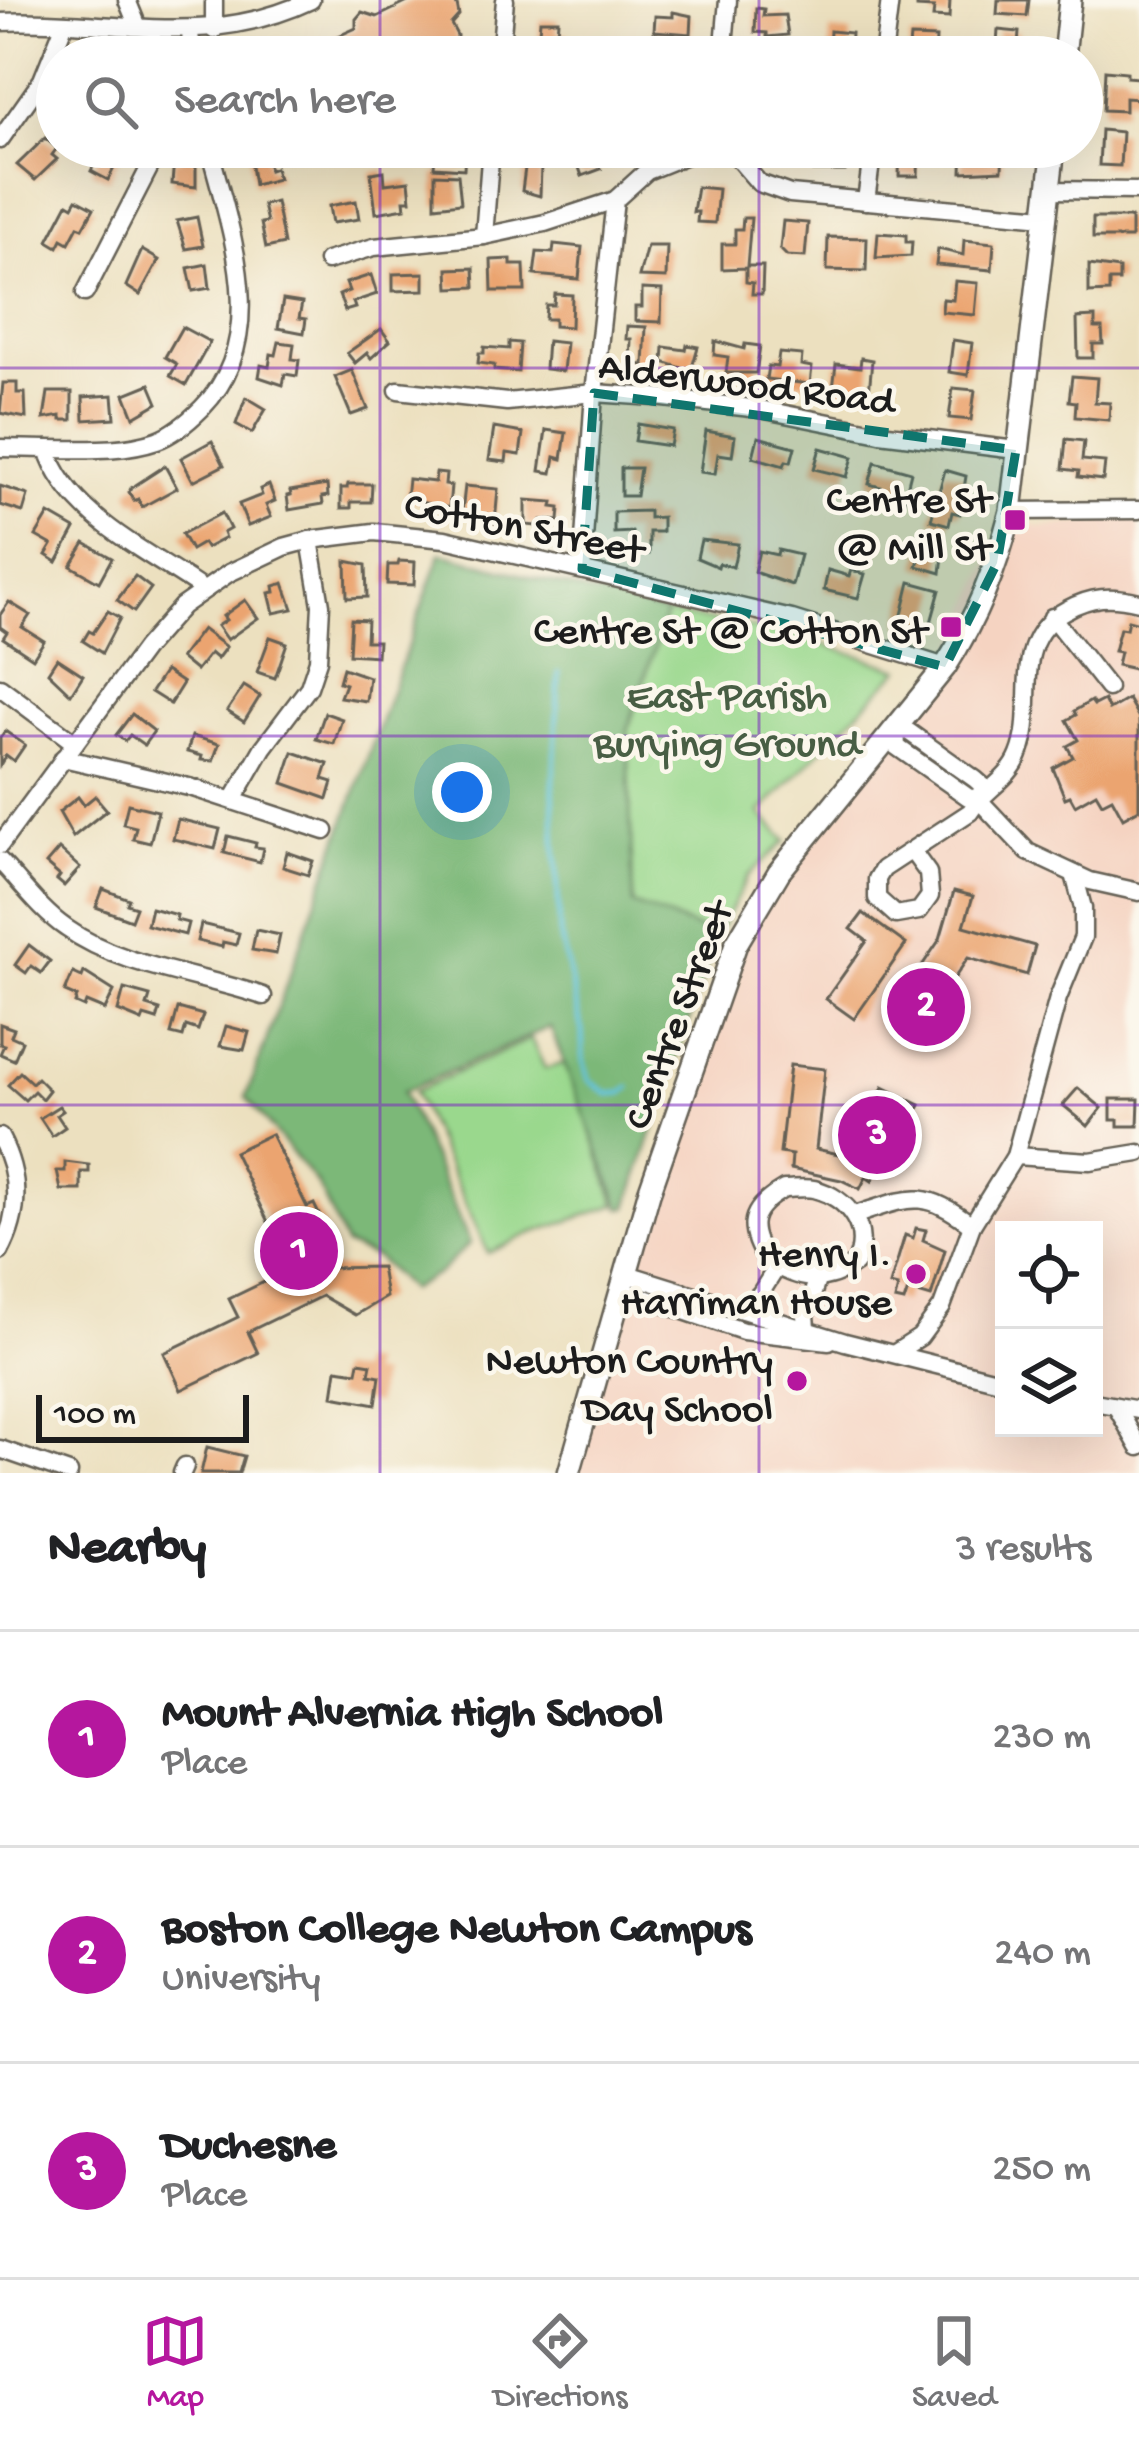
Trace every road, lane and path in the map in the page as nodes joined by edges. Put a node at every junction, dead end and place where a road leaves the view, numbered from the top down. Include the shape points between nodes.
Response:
1 (127, 0) edge
2 (214, 0) edge
3 (311, 0) edge
4 (505, 0) edge
5 (728, 0) edge
6 (890, 0) edge
7 (1070, 0) edge
8 (0, 22) edge
9 (65, 23) junction
10 (138, 27) junction
11 (214, 30) junction
12 (190, 31) junction
13 (60, 36) edge
14 (190, 36) edge
15 (502, 36) edge
16 (725, 36) edge
17 (886, 36) edge
18 (1066, 36) edge
19 (36, 89) edge
20 (0, 140) edge
21 (149, 168) edge
22 (214, 168) edge
23 (489, 168) edge
24 (656, 168) edge
25 (744, 168) edge
26 (870, 168) edge
27 (1051, 168) edge
28 (1048, 190) junction
29 (1139, 191) edge
30 (615, 200) junction
31 (866, 201) junction
32 (1045, 217) junction
33 (484, 236) junction
34 (327, 261) dead end
35 (85, 293) dead end
36 (398, 391) dead end
37 (594, 393) junction
38 (0, 448) edge
39 (47, 449) junction
40 (1016, 450) junction
41 (1139, 510) edge
42 (1011, 511) junction
43 (310, 540) junction
44 (582, 569) junction
45 (202, 589) junction
46 (1139, 602) edge
47 (1052, 617) junction
48 (945, 667) junction
49 (0, 687) edge
50 (1108, 688) dead end
51 (896, 729) junction
52 (69, 751) junction
53 (979, 799) junction
54 (233, 800) junction
55 (325, 831) dead end
56 (0, 845) edge
57 (912, 851) dead end
58 (0, 861) edge
59 (1074, 874) junction
60 (1139, 892) edge
61 (263, 996) dead end
62 (0, 1137) edge
63 (1139, 1153) edge
64 (1015, 1156) junction
65 (855, 1215) junction
66 (972, 1226) junction
67 (0, 1252) edge
68 (777, 1267) junction
69 (817, 1280) junction
70 (624, 1282) junction
71 (743, 1310) junction
72 (807, 1327) junction
73 (845, 1342) junction
74 (895, 1354) junction
75 (995, 1380) edge
76 (1103, 1404) edge
77 (1116, 1406) junction
78 (1139, 1411) edge
79 (1139, 1447) edge
80 (0, 1450) edge
81 (69, 1473) edge
82 (569, 1473) edge

1 - 10 street
2 - 11 street
3 - 11 street
4 - 15 street
5 - 16 street
6 - 17 street
7 - 18 main road
8 - 9 street
9 - 10 street
9 - 13 street
10 - 12 street
11 - 12 street
12 - 14 street
19 - 20 street
21 - 35 street
22 - 39 street via 243,300 232,364 215,395 159,440
23 - 33 street
24 - 30 street
25 - 31 street via 774,190
26 - 31 street
27 - 28 main road, Centre Street
28 - 29 street
28 - 32 main road, Centre Street
30 - 33 street
30 - 37 street
31 - 32 street
32 - 40 main road, Centre Street
33 - 34 street via 374,247
36 - 37 street, Alderwood Road via 507,402
37 - 40 street, Alderwood Road via 760,409
37 - 44 street
38 - 39 street
39 - 45 street via 54,471 106,524
40 - 42 main road, Centre Street
41 - 42 street
42 - 48 main road, Centre Street via 983,599
43 - 44 street, Cotton Street via 399,532
43 - 45 street, Cotton Street
43 - 54 street via 321,605 318,660 309,687
44 - 48 street, Cotton Street via 793,619
45 - 52 street, Cotton Street
46 - 47 street via 1098,597
47 - 50 street
47 - 53 street via 1030,660 1022,750
48 - 51 main road, Centre Street
49 - 52 street
51 - 53 street via 897,747
51 - 70 main road, Centre Street via 778,872 736,944
52 - 54 street
52 - 56 street, Cotton Street
53 - 57 street
53 - 59 street via 1028,851
54 - 55 street
58 - 61 street via 88,942
59 - 60 street
59 - 64 street via 1083,937
62 - 67 street via 16,1171 10,1233
63 - 64 street
64 - 66 street
65 - 66 street via 923,1197
65 - 68 street via 813,1189 765,1199 752,1230
65 - 69 street via 862,1236 855,1264
66 - 74 street via 942,1307
68 - 69 street
68 - 71 street
69 - 72 street
70 - 71 street
70 - 73 street via 743,1331
70 - 82 main road, Centre Street
71 - 72 street
72 - 73 street
73 - 74 street
74 - 75 street
76 - 77 street
77 - 78 street
77 - 79 street
80 - 81 street

